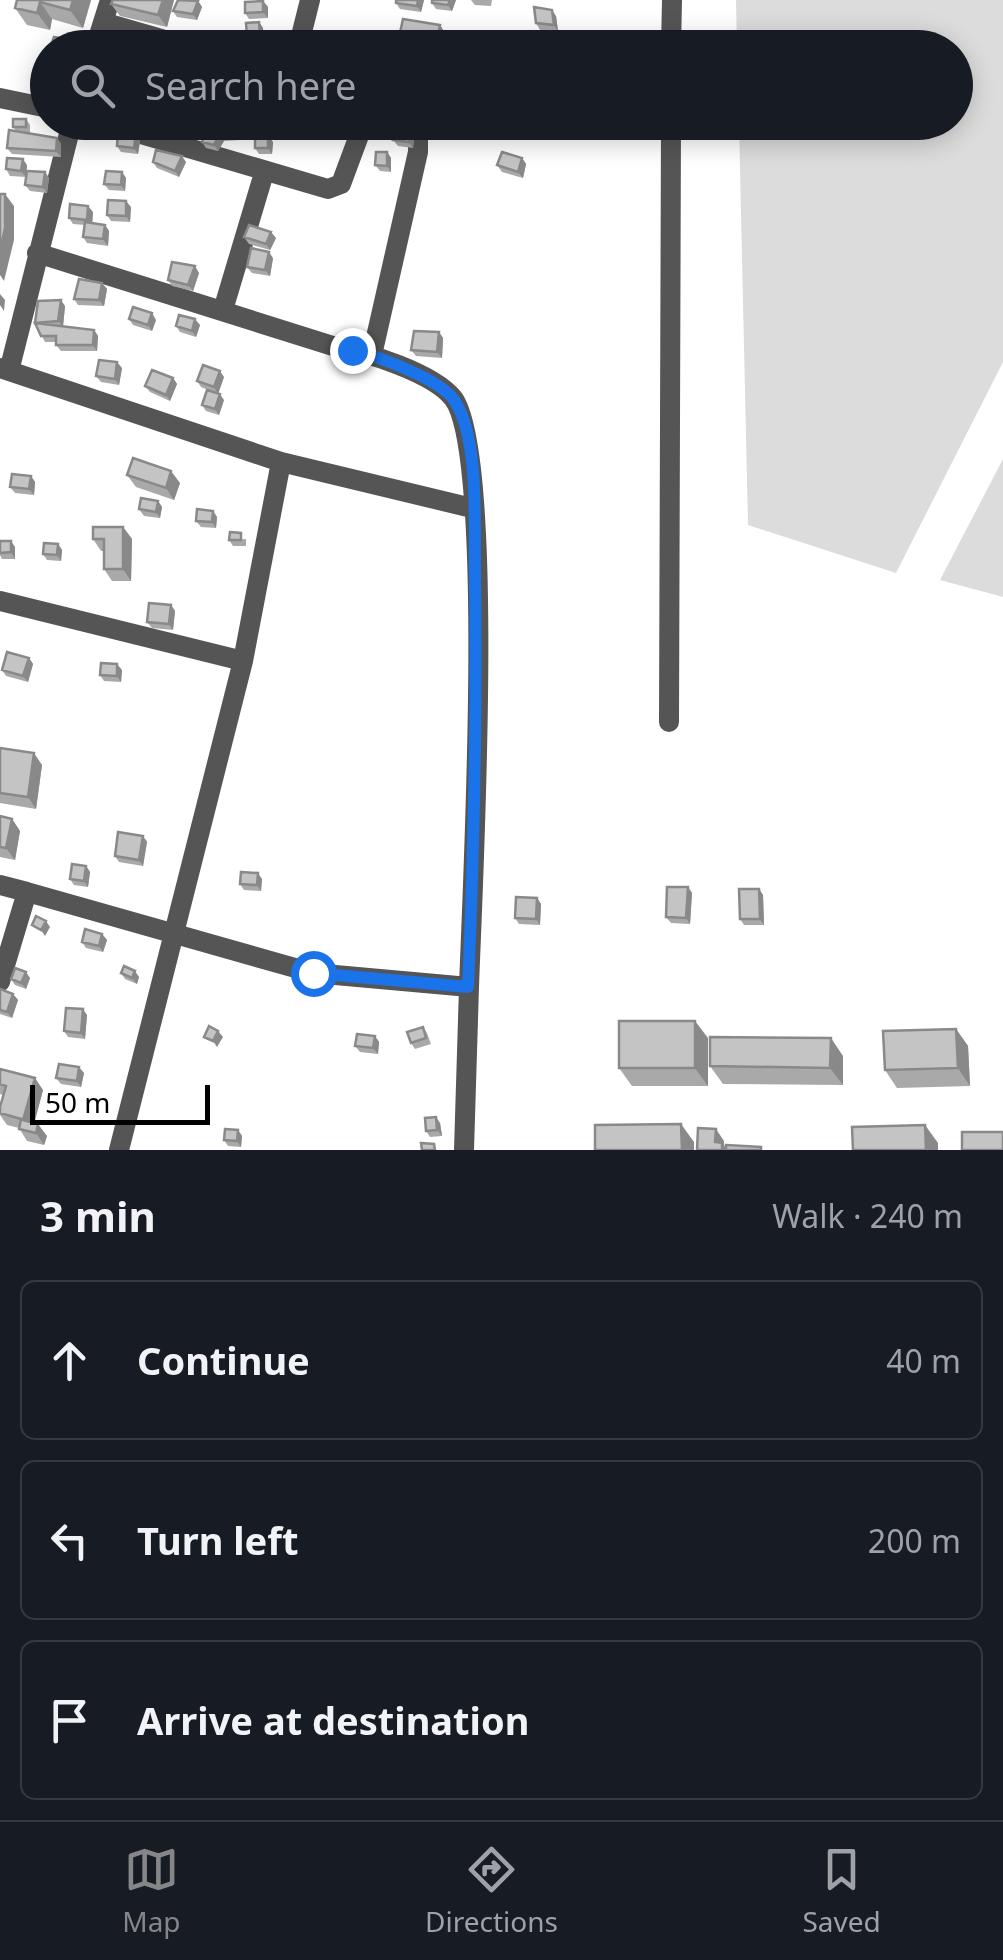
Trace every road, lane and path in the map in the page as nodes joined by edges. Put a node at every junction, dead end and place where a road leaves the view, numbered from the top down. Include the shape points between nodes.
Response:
1 (110, 0) edge
2 (310, 0) edge
3 (672, 0) edge
4 (103, 22) junction
5 (101, 30) edge
6 (131, 30) edge
7 (302, 30) edge
8 (672, 30) edge
9 (0, 98) edge
10 (30, 104) edge
11 (67, 140) edge
12 (158, 140) edge
13 (357, 140) edge
14 (418, 140) edge
15 (671, 140) edge
16 (264, 173) junction
17 (37, 253) junction
18 (223, 310) junction
19 (372, 354) junction
20 (4, 370) edge
21 (281, 462) junction
22 (472, 508) junction
23 (0, 600) edge
24 (243, 661) junction
25 (669, 722) dead end
26 (0, 885) edge
27 (27, 892) junction
28 (172, 935) junction
29 (0, 982) edge
30 (468, 987) junction
31 (118, 1150) edge
32 (464, 1150) edge

1 - 4 street
2 - 7 street
3 - 8 street
4 - 5 street
4 - 6 street
9 - 10 street
11 - 17 street
12 - 16 street
13 - 16 street via 338,188
14 - 19 street
15 - 25 street
16 - 18 street
17 - 18 street
17 - 20 street
18 - 19 street
19 - 22 street via 454,400 466,433
20 - 21 street
21 - 22 street
21 - 24 street
22 - 30 street via 478,743
23 - 24 street
24 - 28 street
26 - 27 street
27 - 28 street
27 - 29 street
28 - 30 street via 313,973
28 - 31 street
30 - 32 street

